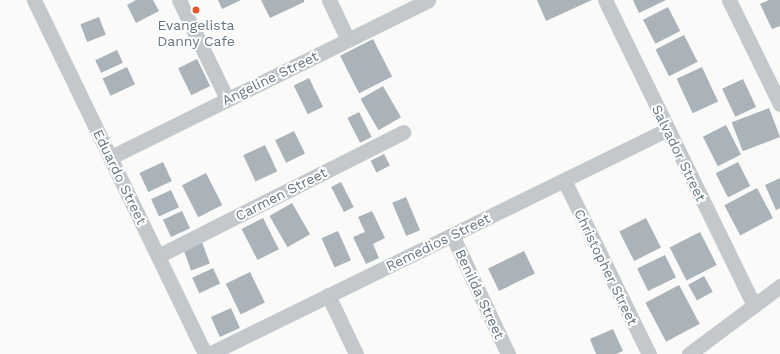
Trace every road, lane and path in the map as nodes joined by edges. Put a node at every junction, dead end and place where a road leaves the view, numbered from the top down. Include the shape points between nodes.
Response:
1 (34, 0) edge
2 (179, 0) edge
3 (329, 0) edge
4 (428, 0) edge
5 (605, 0) edge
6 (729, 0) edge
7 (348, 40) junction
8 (227, 99) junction
9 (780, 104) edge
10 (668, 129) junction
11 (403, 132) dead end
12 (111, 157) junction
13 (564, 180) junction
14 (452, 235) junction
15 (158, 256) junction
16 (780, 286) edge
17 (328, 296) junction
18 (754, 306) junction
19 (205, 354) edge
20 (209, 354) edge
21 (356, 354) edge
22 (508, 354) edge
23 (649, 354) edge
24 (689, 354) edge

1 - 12 street, Eduardo Street
2 - 8 street
3 - 7 street
4 - 7 street, Angeline Street
5 - 10 street, Salvador Street
6 - 9 street
7 - 8 street, Angeline Street
8 - 12 street, Angeline Street
10 - 13 street, Remedios Street
10 - 18 street, Salvador Street
11 - 15 street, Carmen Street
12 - 15 street, Eduardo Street
13 - 14 street, Remedios Street
13 - 23 street, Christopher Street
14 - 17 street, Remedios Street
14 - 22 street, Benilda Street
15 - 19 street, Eduardo Street
16 - 18 street
17 - 20 street, Remedios Street
17 - 21 street
18 - 24 street

